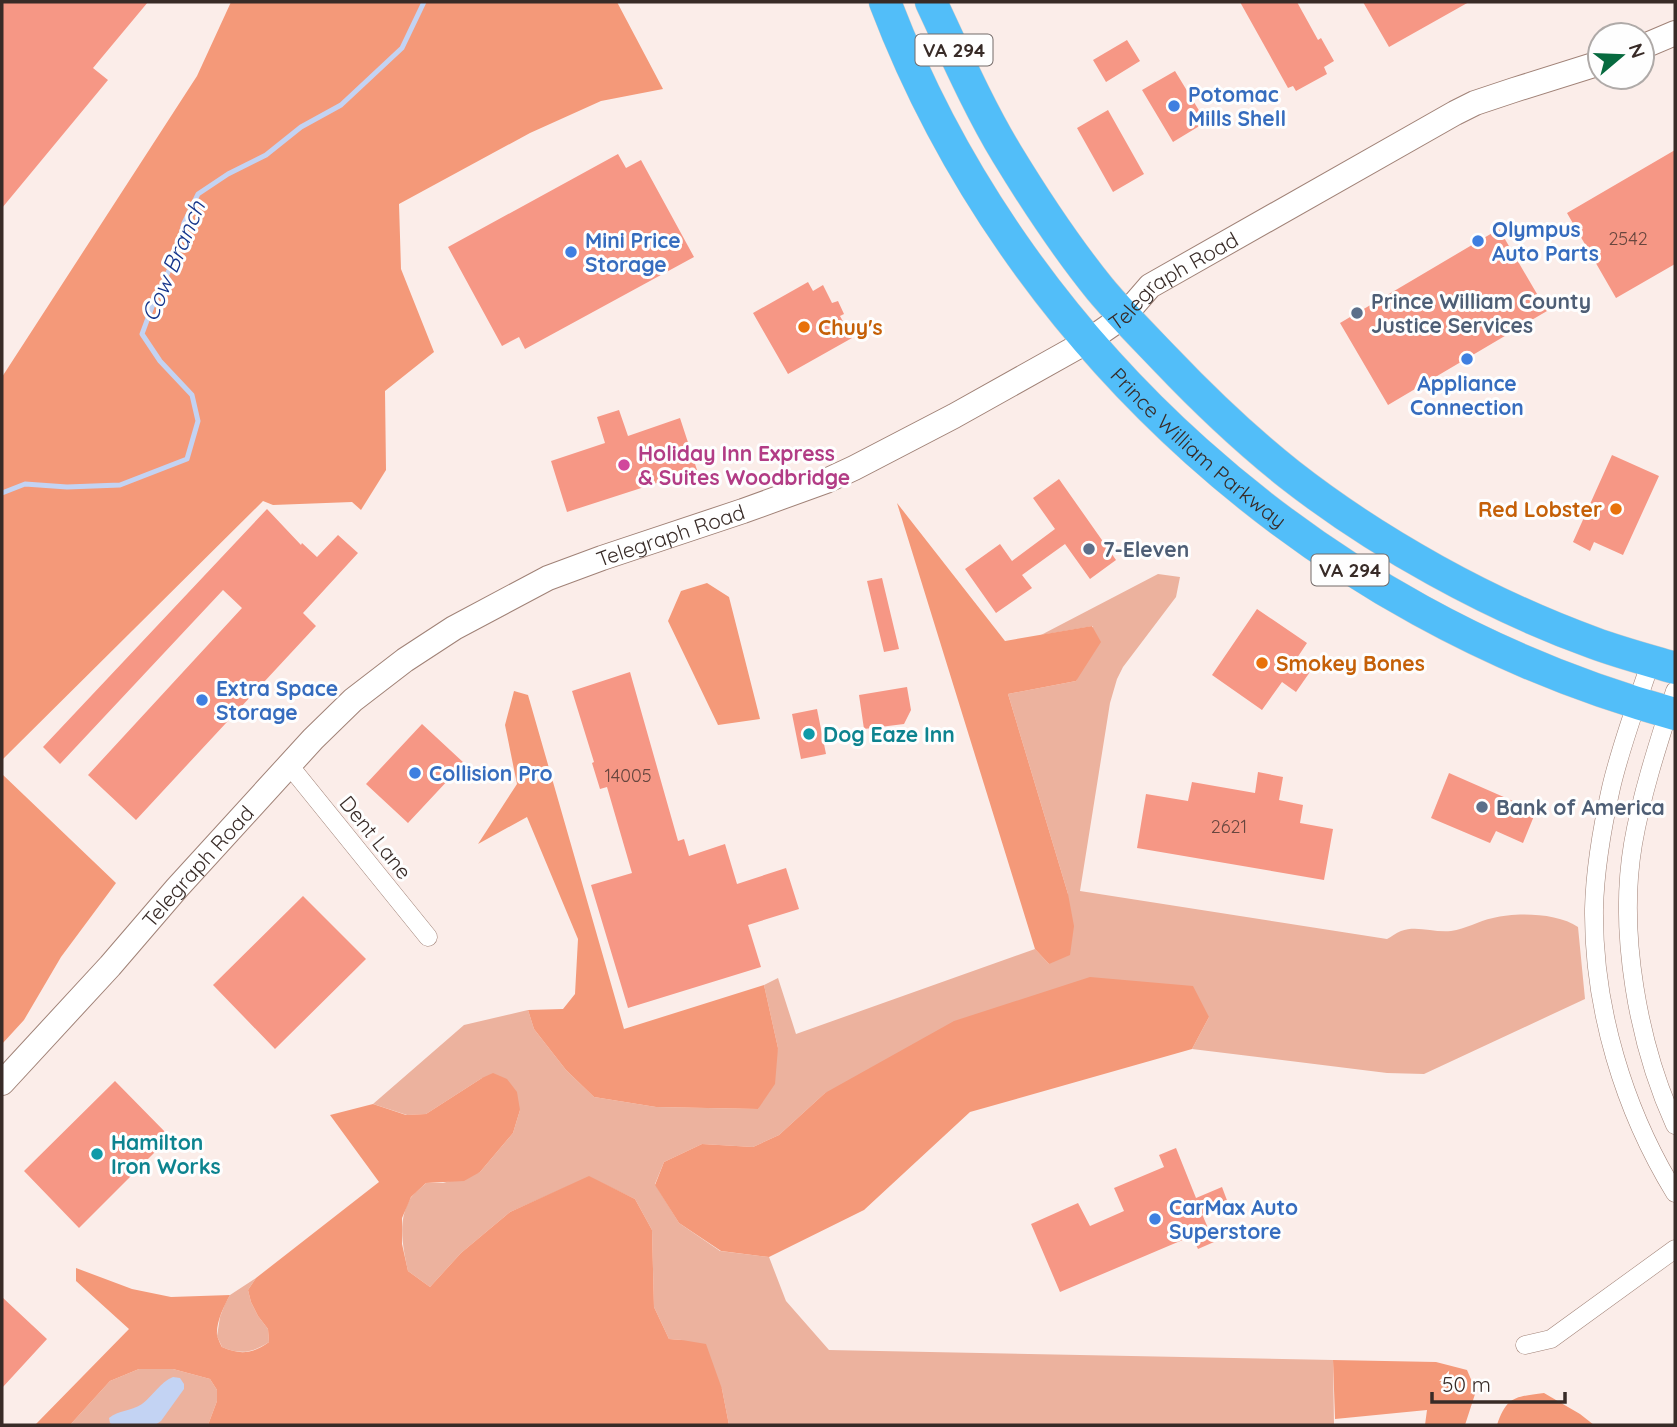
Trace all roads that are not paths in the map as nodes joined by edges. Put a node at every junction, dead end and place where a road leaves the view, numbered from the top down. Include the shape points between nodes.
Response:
1 (885, 2) edge
2 (931, 2) edge
3 (1675, 33) edge
4 (1656, 41) edge
5 (1586, 67) edge
6 (1124, 316) junction
7 (1088, 341) junction
8 (1663, 664) edge
9 (1636, 703) junction
10 (1673, 706) edge
11 (289, 765) junction
12 (428, 937) dead end
13 (2, 1083) edge
14 (1675, 1125) edge
15 (1675, 1193) edge
16 (1675, 1249) edge
17 (1525, 1345) dead end

1 - 7 highway, Prince William Parkway / VA 294 via 907,56 962,162 1021,255
2 - 6 highway, Prince William Parkway / VA 294 via 1006,152 1059,233
3 - 4 main road
5 - 6 main road, Telegraph Road via 1455,113 1150,286
6 - 7 main road, Telegraph Road
6 - 8 highway, Prince William Parkway / VA 294 via 1241,433 1289,474 1383,539 1528,616 1593,643
7 - 9 highway, Prince William Parkway / VA 294 via 1170,428 1303,538 1437,620 1520,660
7 - 11 main road, Telegraph Road via 966,410 825,481 548,578 405,660 354,700
8 - 9 street
9 - 10 highway, Prince William Parkway / VA 294
9 - 15 street via 1603,828 1594,910 1596,948 1604,1011 1621,1075 1636,1118
10 - 14 street via 1640,808 1631,862 1629,926 1633,981 1644,1034
11 - 12 street, Dent Lane
11 - 13 main road, Telegraph Road
16 - 17 street via 1550,1339

